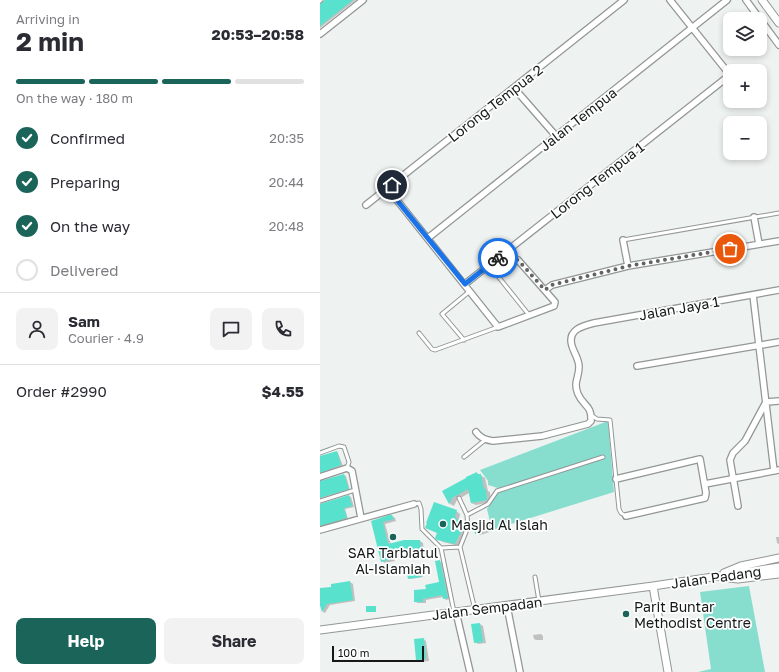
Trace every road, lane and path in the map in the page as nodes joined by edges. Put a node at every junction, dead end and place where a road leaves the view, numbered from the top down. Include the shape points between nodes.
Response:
1 (364, 0) edge
2 (624, 0) edge
3 (670, 0) edge
4 (727, 0) edge
5 (746, 0) edge
6 (762, 0) edge
7 (779, 23) edge
8 (692, 28) junction
9 (320, 34) edge
10 (779, 45) edge
11 (723, 66) edge
12 (723, 81) edge
13 (514, 88) junction
14 (556, 136) junction
15 (392, 185) junction
16 (366, 205) dead end
17 (779, 213) edge
18 (754, 217) junction
19 (428, 238) junction
20 (623, 240) joint
21 (779, 241) edge
22 (759, 244) junction
23 (504, 254) junction
24 (489, 265) junction
25 (628, 266) junction
26 (465, 284) junction
27 (545, 290) junction
28 (779, 290) edge
29 (470, 291) junction
30 (753, 295) junction
31 (529, 315) junction
32 (498, 327) junction
33 (419, 333) dead end
34 (464, 340) junction
35 (779, 342) edge
36 (759, 346) junction
37 (637, 366) dead end
38 (779, 401) edge
39 (766, 402) junction
40 (591, 415) junction
41 (476, 432) dead end
42 (485, 440) junction
43 (320, 453) edge
44 (464, 457) dead end
45 (603, 457) dead end
46 (347, 468) junction
47 (777, 471) edge
48 (320, 476) edge
49 (733, 478) junction
50 (616, 479) junction
51 (705, 484) junction
52 (355, 490) junction
53 (459, 498) dead end
54 (320, 501) edge
55 (414, 504) joint
56 (738, 506) dead end
57 (466, 515) junction
58 (626, 516) joint
59 (361, 518) junction
60 (320, 530) edge
61 (460, 547) junction
62 (441, 548) junction
63 (779, 558) edge
64 (779, 567) edge
65 (779, 574) edge
66 (535, 577) dead end
67 (715, 578) junction
68 (653, 586) junction
69 (539, 601) junction
70 (507, 606) junction
71 (475, 610) junction
72 (455, 612) junction
73 (320, 630) edge
74 (470, 672) edge
75 (520, 672) edge
76 (668, 672) edge

1 - 9 street
2 - 13 street, Lorong Tempua 2
3 - 8 street
4 - 8 street, Jalan Tempua
5 - 10 street
6 - 7 street
8 - 11 street
8 - 14 street, Jalan Tempua
12 - 23 street, Lorong Tempua 1
13 - 14 street
13 - 15 street, Lorong Tempua 2
14 - 19 street, Jalan Tempua
15 - 16 street, Lorong Tempua 2
15 - 19 street via 396,199
17 - 18 lane
18 - 20 lane
18 - 22 street
19 - 26 street
20 - 25 street
21 - 22 street
22 - 25 street
23 - 24 street, Lorong Tempua 1
23 - 27 street via 518,260
24 - 26 street, Lorong Tempua 1
24 - 31 lane
25 - 27 street via 552,285
26 - 29 street
27 - 31 street via 555,302 554,306
28 - 30 street, Jalan Jaya 1
29 - 32 street
29 - 34 lane via 442,314
30 - 36 street
30 - 40 street, Jalan Jaya 1 via 594,323 574,331 571,337 572,346 579,368 575,387 581,400 590,409
31 - 32 street
32 - 34 lane
33 - 34 lane via 433,350
35 - 36 street
36 - 37 street
36 - 39 street
38 - 39 street
39 - 47 street
39 - 49 street via 745,441 733,453 730,460
40 - 42 street via 588,424 542,436
40 - 50 lane via 597,419 610,420
41 - 42 street
42 - 44 lane
43 - 46 lane via 339,446 344,447 349,462
45 - 57 lane via 497,491 488,504
46 - 48 street
46 - 52 street via 352,471
47 - 49 street
49 - 51 street
49 - 56 street
50 - 51 street via 700,459
50 - 58 lane via 619,510
51 - 58 street via 705,498
52 - 54 lane
52 - 59 street
53 - 57 lane
55 - 59 street
55 - 62 lane via 419,504 421,509 422,530
57 - 61 lane via 468,527
59 - 60 street
61 - 62 lane
61 - 71 lane
62 - 72 lane
63 - 67 street via 741,566
64 - 67 street, Jalan Padang
65 - 67 street via 738,579
66 - 69 lane
67 - 68 street, Jalan Padang
68 - 69 street, Jalan Sempadan
68 - 76 street
69 - 70 street, Jalan Sempadan
70 - 71 street, Jalan Sempadan
70 - 75 street
71 - 72 street, Jalan Sempadan
72 - 73 street, Jalan Sempadan
72 - 74 street

